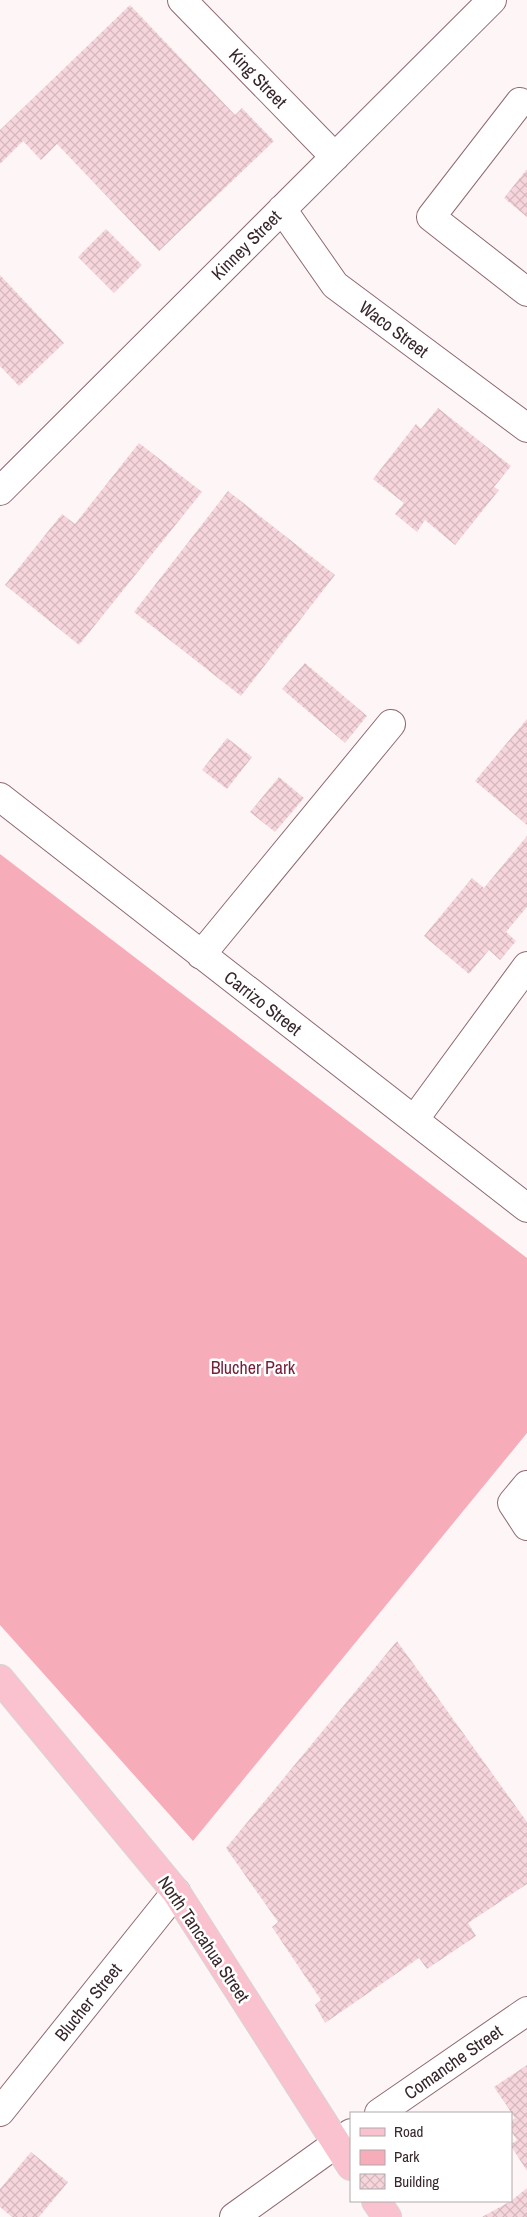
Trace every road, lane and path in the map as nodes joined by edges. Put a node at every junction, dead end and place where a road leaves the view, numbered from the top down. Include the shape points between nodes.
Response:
1 (182, 0) edge
2 (492, 0) edge
3 (520, 102) dead end
4 (335, 157) junction
5 (282, 209) junction
6 (527, 292) edge
7 (524, 420) edge
8 (0, 490) edge
9 (391, 724) dead end
10 (0, 797) edge
11 (201, 955) junction
12 (527, 966) edge
13 (414, 1120) junction
14 (527, 1208) edge
15 (519, 1494) edge
16 (527, 1526) edge
17 (0, 1679) edge
18 (176, 1892) junction
19 (527, 2011) edge
20 (0, 2112) edge
21 (380, 2112) edge
22 (343, 2138) edge
23 (350, 2162) edge
24 (377, 2202) edge
25 (234, 2217) edge
26 (387, 2217) edge

1 - 4 street, King Street
2 - 4 street, Kinney Street
3 - 6 street via 431,217
4 - 5 street, Kinney Street
5 - 7 street, Waco Street via 335,285
5 - 8 street, Kinney Street
9 - 11 street
10 - 11 street, Carrizo Street
11 - 13 street, Carrizo Street
12 - 13 street
13 - 14 street, Carrizo Street
15 - 16 street
17 - 18 main road, North Tancahua Street
18 - 20 street, Blucher Street
18 - 22 main road, North Tancahua Street
19 - 21 street, Comanche Street
22 - 23 main road, North Tancahua Street
22 - 25 street
24 - 26 main road

